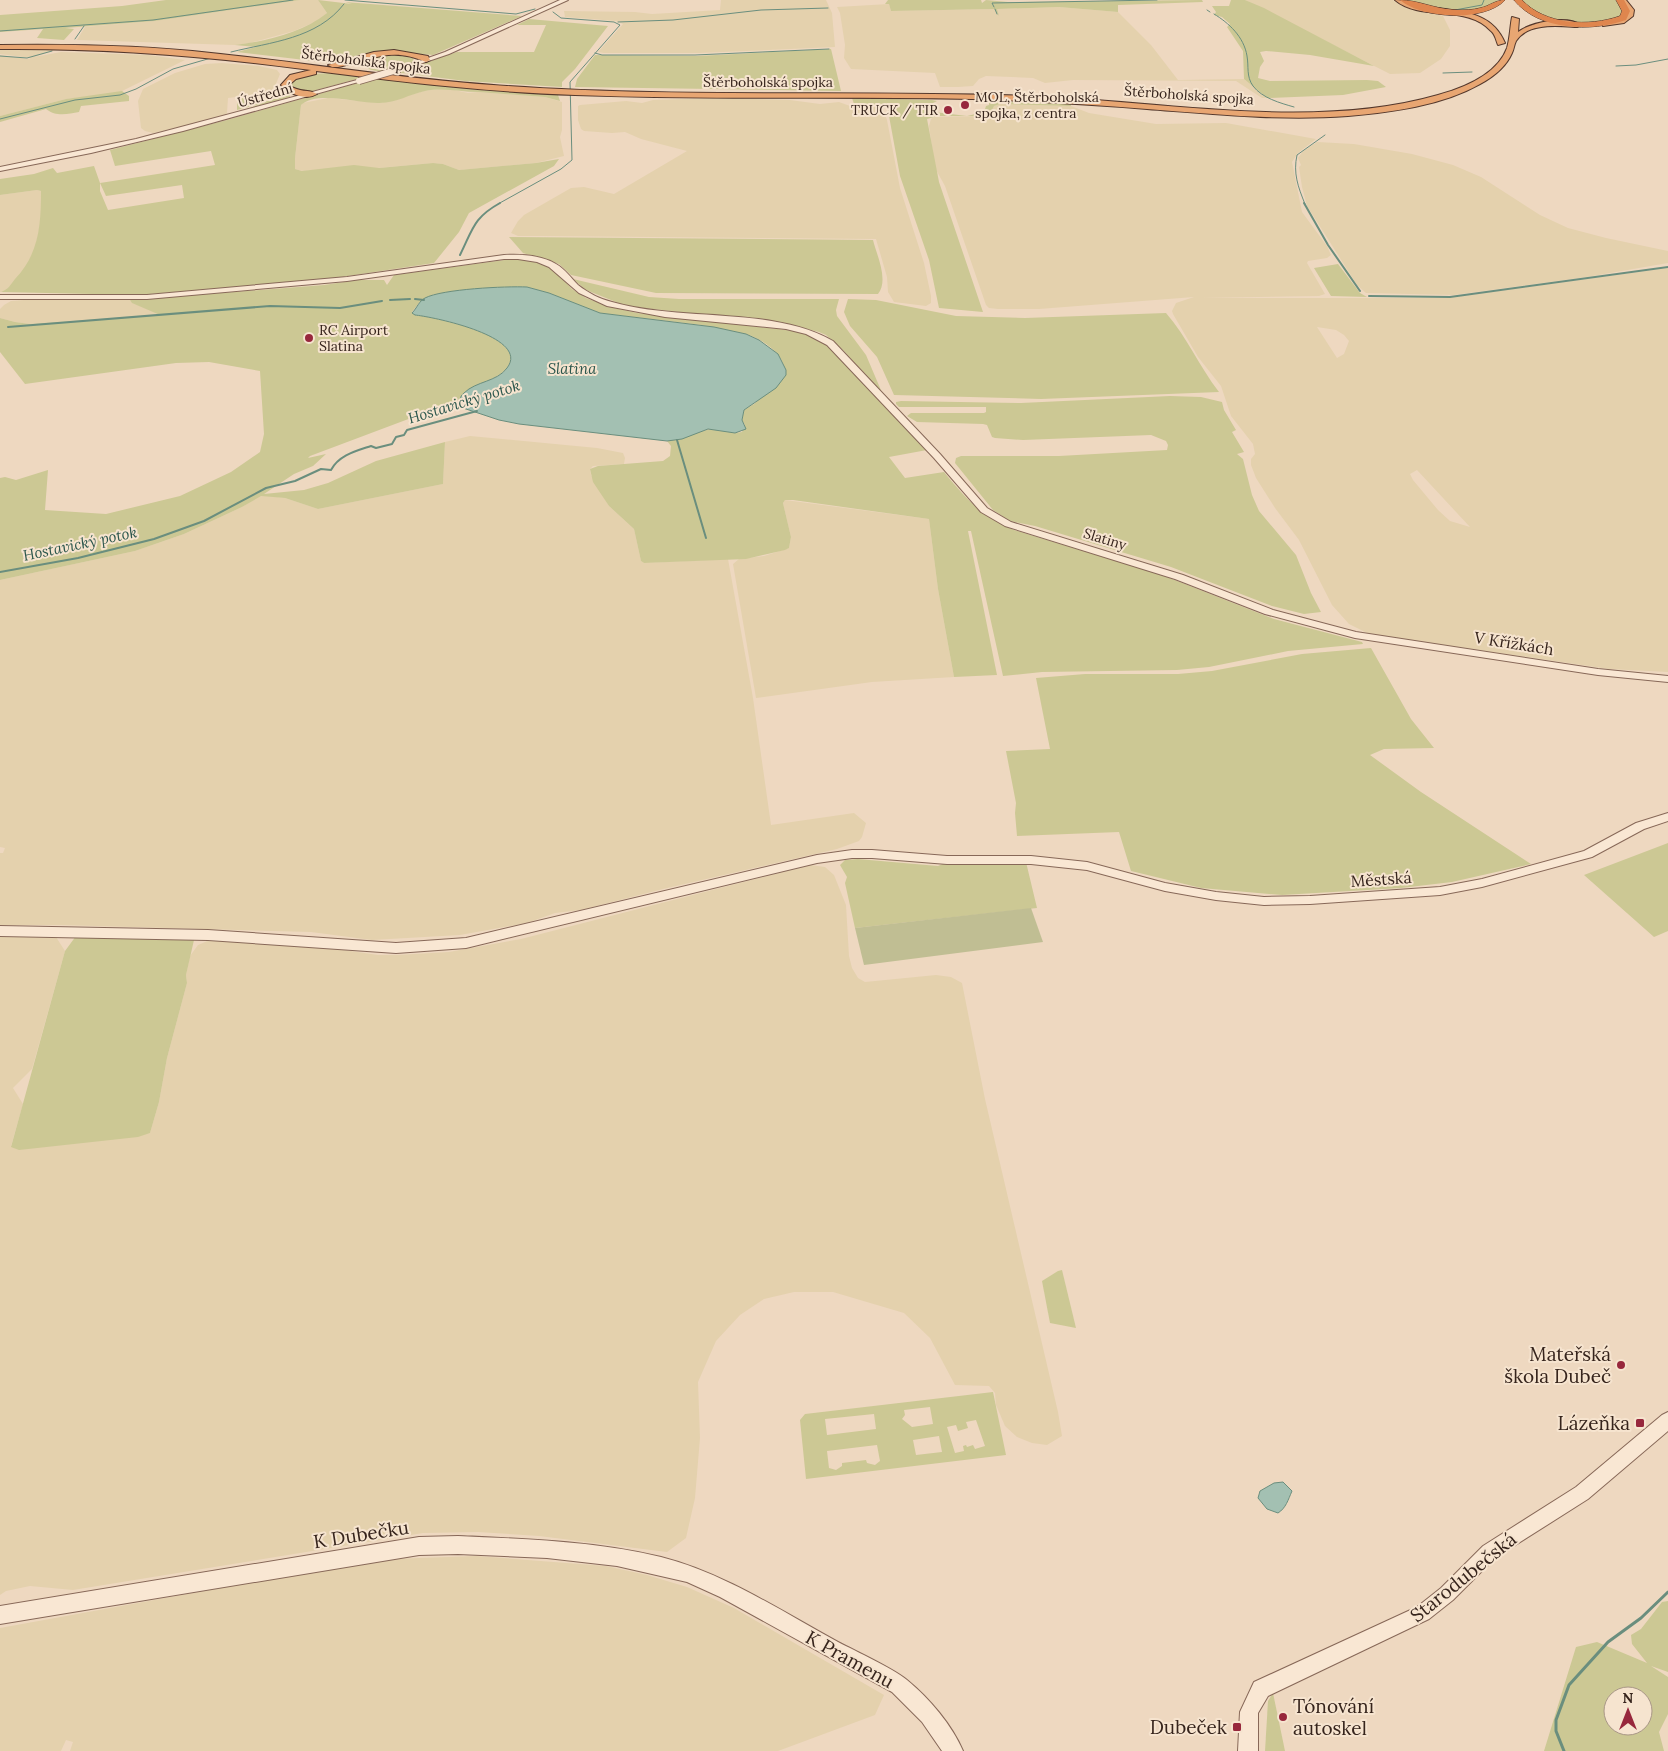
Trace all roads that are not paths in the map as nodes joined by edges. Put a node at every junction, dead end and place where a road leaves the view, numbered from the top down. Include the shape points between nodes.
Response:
1 (565, 0) edge
2 (1399, 0) edge
3 (1404, 0) edge
4 (1503, 0) edge
5 (1516, 0) edge
6 (1622, 2) edge
7 (1504, 10) dead end
8 (1515, 19) joint
9 (1503, 27) dead end
10 (1512, 41) junction
11 (1501, 43) junction
12 (0, 46) edge
13 (438, 56) joint
14 (256, 60) junction
15 (419, 60) junction
16 (300, 63) junction
17 (353, 73) junction
18 (390, 75) junction
19 (563, 91) junction
20 (302, 96) junction
21 (1422, 100) junction
22 (0, 169) edge
23 (0, 297) edge
24 (1355, 635) joint
25 (1668, 679) edge
26 (1668, 817) edge
27 (0, 931) edge
28 (1668, 1420) edge
29 (726, 1591) joint
30 (0, 1616) edge
31 (953, 1751) edge
32 (1248, 1751) edge

1 - 13 street
2 - 11 highway via 1421,9 1481,21 1495,30
3 - 4 highway via 1426,8 1463,12 1488,10
4 - 7 highway
5 - 6 highway via 1536,15 1597,24 1624,16
5 - 8 highway
6 - 10 highway via 1630,14 1621,21 1599,25 1537,25 1524,29
8 - 10 highway
9 - 11 highway, Štěrboholská spojka
10 - 21 highway, Štěrboholská spojka via 1505,58 1488,75 1467,88
11 - 21 highway, Štěrboholská spojka via 1495,60 1482,75
12 - 14 highway, Štěrboholská spojka via 142,50
12 - 16 highway, Štěrboholská spojka via 93,45 164,49
13 - 15 highway
14 - 17 highway, Štěrboholská spojka
14 - 20 highway via 287,70 289,74 282,85
15 - 16 highway via 391,52 341,64
15 - 18 highway via 404,54 386,54 361,63 365,69
15 - 20 street, Ústřední, bridge via 400,69
16 - 18 highway, Štěrboholská spojka
17 - 19 highway, Štěrboholská spojka via 461,86
17 - 20 highway via 310,73 286,82 287,88
18 - 19 highway, Štěrboholská spojka
19 - 21 highway, Štěrboholská spojka via 1007,98 1287,114 1368,111
20 - 22 street, Ústřední via 138,141
23 - 24 street, Slatiny via 147,297 347,279 504,257 526,257 552,265 577,288 620,307 784,326 814,334 830,343 994,517 1179,577 1269,612
24 - 25 street, V Křížkách via 1598,672
26 - 27 street, Městská via 1646,823 1574,860 1482,883 1424,893 1254,900 1164,887 1087,866 1031,860 940,860 872,854 834,856 466,943 396,948 208,935
28 - 32 street, Starodubečská via 1589,1488 1489,1552 1423,1613 1267,1685 1257,1694 1249,1712
29 - 30 street, K Dubečku via 688,1574 617,1557 547,1549 441,1545 400,1549
29 - 31 street, K Pramenu via 899,1685 919,1702

